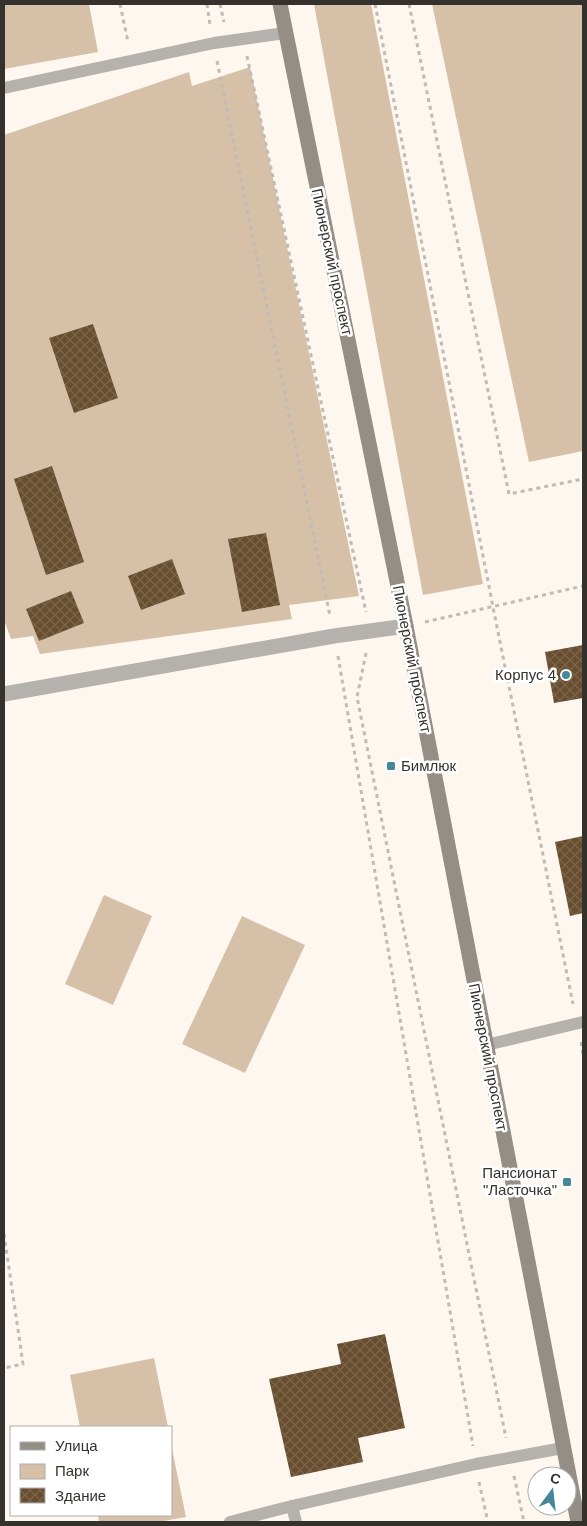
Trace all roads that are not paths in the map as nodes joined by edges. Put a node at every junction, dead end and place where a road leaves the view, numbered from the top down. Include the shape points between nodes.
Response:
1 (280, 4) edge
2 (285, 33) junction
3 (4, 88) edge
4 (406, 626) junction
5 (4, 694) edge
6 (580, 1023) edge
7 (486, 1045) junction
8 (563, 1448) junction
9 (292, 1506) junction
10 (230, 1522) edge
11 (296, 1522) edge
12 (578, 1522) edge

1 - 2 street, Пионерский проспект
2 - 3 lane via 214,43
2 - 4 street, Пионерский проспект
4 - 5 street
4 - 7 street, Пионерский проспект
6 - 7 lane
7 - 8 street, Пионерский проспект
8 - 9 lane via 476,1464
8 - 12 street, Пионерский проспект
9 - 10 lane
9 - 11 lane

